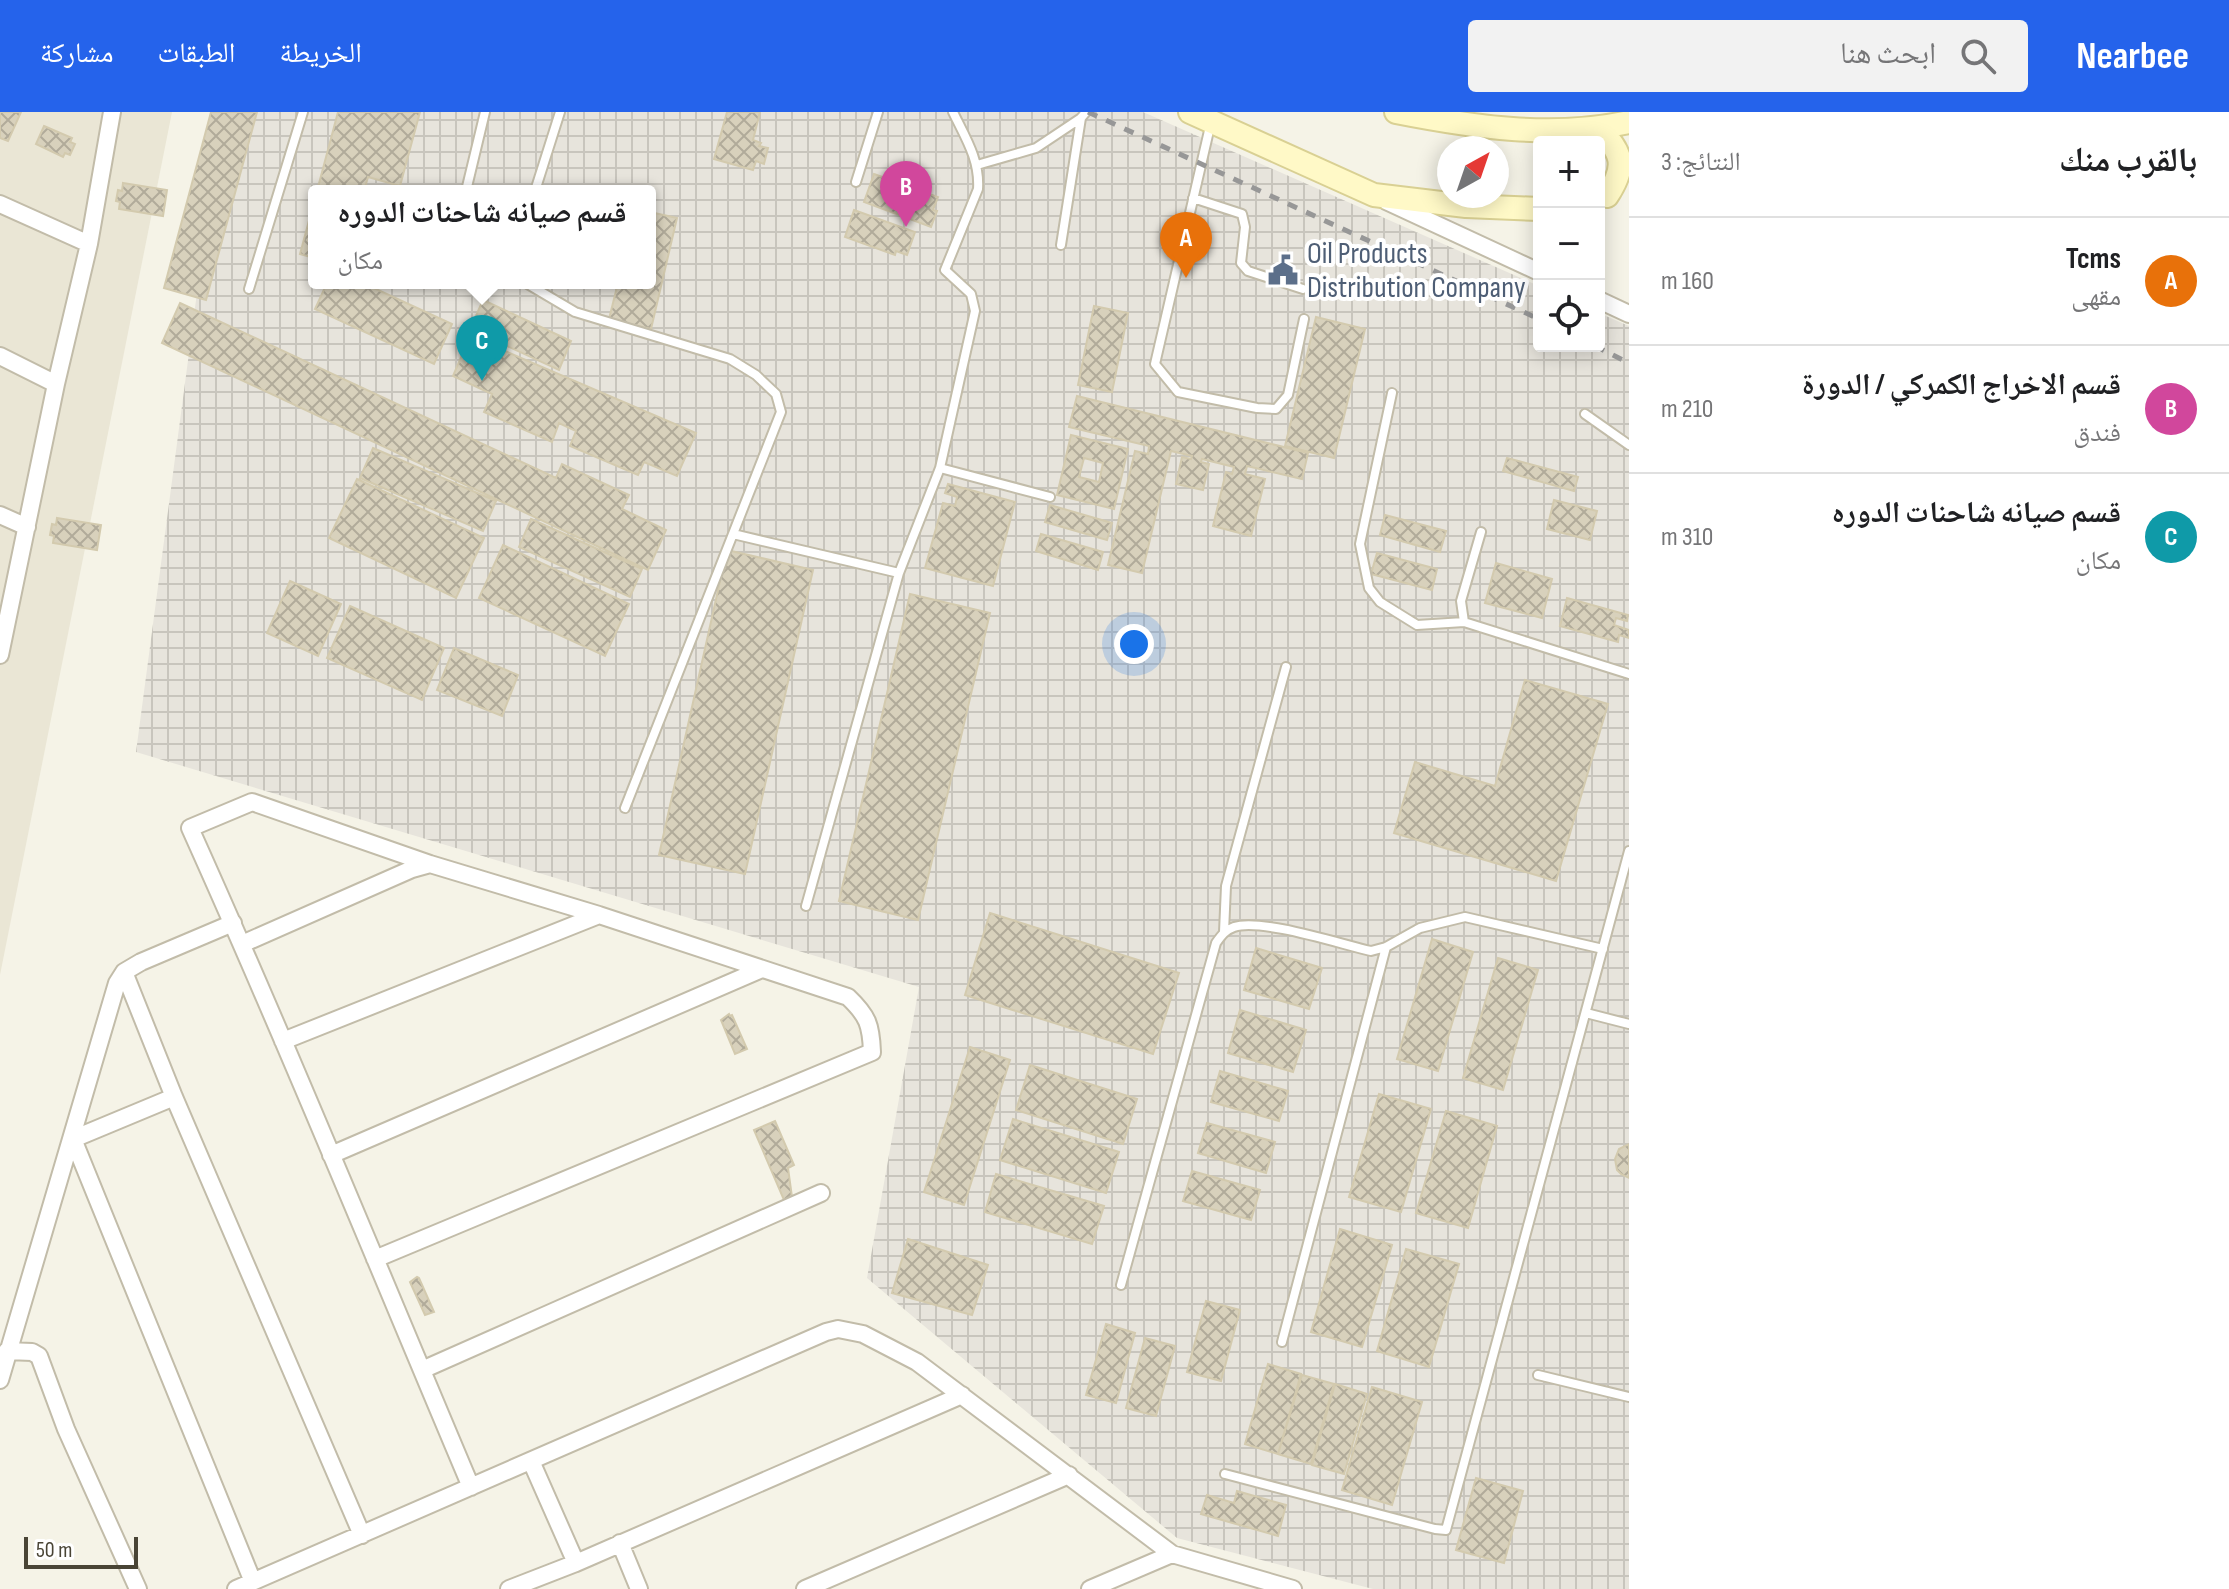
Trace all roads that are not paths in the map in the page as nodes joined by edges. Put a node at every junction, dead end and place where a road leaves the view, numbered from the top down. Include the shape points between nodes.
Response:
1 (112, 112) edge
2 (303, 112) edge
3 (485, 112) edge
4 (560, 112) edge
5 (878, 112) edge
6 (953, 112) edge
7 (1190, 112) edge
8 (1396, 112) edge
9 (1083, 115) edge
10 (1452, 118) edge
11 (1211, 121) junction
12 (1629, 122) edge
13 (1598, 128) junction
14 (977, 165) junction
15 (856, 182) dead end
16 (467, 185) edge
17 (537, 185) edge
18 (1374, 195) junction
19 (1612, 195) edge
20 (1193, 198) junction
21 (0, 204) edge
22 (1533, 209) edge
23 (89, 244) junction
24 (1061, 245) dead end
25 (1533, 269) edge
26 (249, 289) dead end
27 (536, 289) edge
28 (1303, 289) dead end
29 (1605, 303) edge
30 (1629, 314) edge
31 (1304, 319) dead end
32 (0, 356) edge
33 (56, 384) junction
34 (1392, 393) dead end
35 (1585, 414) dead end
36 (1629, 445) edge
37 (940, 468) junction
38 (1050, 497) dead end
39 (0, 515) edge
40 (27, 527) junction
41 (1481, 532) dead end
42 (733, 534) junction
43 (899, 573) junction
44 (1464, 622) junction
45 (0, 655) edge
46 (1286, 667) dead end
47 (1629, 674) edge
48 (625, 808) dead end
49 (1629, 851) edge
50 (430, 864) junction
51 (806, 906) dead end
52 (599, 915) junction
53 (233, 923) junction
54 (1224, 932) junction
55 (242, 944) junction
56 (1386, 947) junction
57 (1603, 949) junction
58 (762, 969) junction
59 (124, 972) junction
60 (1586, 1013) junction
61 (1629, 1024) edge
62 (283, 1041) junction
63 (174, 1097) junction
64 (73, 1139) junction
65 (331, 1155) junction
66 (821, 1193) dead end
67 (375, 1259) junction
68 (1121, 1285) dead end
69 (1282, 1342) dead end
70 (7, 1351) junction
71 (422, 1370) junction
72 (1538, 1375) dead end
73 (0, 1380) edge
74 (962, 1395) junction
75 (1629, 1397) edge
76 (531, 1461) junction
77 (1225, 1474) dead end
78 (1069, 1475) junction
79 (471, 1487) junction
80 (362, 1535) junction
81 (620, 1543) junction
82 (1172, 1554) junction
83 (576, 1563) junction
84 (253, 1582) junction
85 (512, 1588) edge
86 (138, 1589) edge
87 (236, 1589) edge
88 (639, 1589) edge
89 (805, 1589) edge
90 (1090, 1589) edge
91 (1293, 1589) edge

1 - 23 street
2 - 26 lane
3 - 16 lane
4 - 17 lane
5 - 15 lane
6 - 14 lane
7 - 11 main road
8 - 10 main road
9 - 14 lane via 1036,148
9 - 24 lane
10 - 13 main road via 1565,131
11 - 18 main road
11 - 20 lane
12 - 13 main road
13 - 19 main road via 1613,143 1620,162
14 - 37 lane via 978,189 945,270 971,294 975,311
18 - 22 main road
18 - 25 street
20 - 28 lane via 1242,214 1241,263 1248,271
20 - 31 lane via 1155,364 1178,392 1276,409 1288,395
21 - 23 street
23 - 33 street
27 - 42 lane via 575,312 730,359 776,394 781,412
29 - 30 street
32 - 33 street
33 - 40 street
34 - 44 lane via 1360,544 1369,588 1380,602 1417,625
35 - 36 lane
37 - 38 lane
37 - 43 lane
39 - 40 street
40 - 45 street
41 - 44 lane via 1461,601
42 - 43 lane
42 - 48 lane
43 - 51 lane
44 - 47 lane
46 - 54 lane via 1226,886
49 - 57 lane
50 - 52 street
50 - 53 street via 252,802 190,828
50 - 55 street
52 - 58 street
52 - 62 street
53 - 55 street
53 - 59 street
54 - 56 lane via 1260,924 1371,951
54 - 68 lane via 1216,943
55 - 62 street
56 - 57 lane via 1420,928 1465,917
56 - 69 lane
57 - 60 lane
58 - 65 street
58 - 67 street via 848,997 871,1027 872,1052
59 - 63 street
59 - 64 street
60 - 61 lane
60 - 77 lane via 1446,1530
62 - 65 street
63 - 64 street
63 - 80 street
64 - 70 street
64 - 84 street
65 - 67 street
66 - 71 street
67 - 71 street
70 - 73 street
70 - 86 street via 39,1356
71 - 79 street
72 - 75 lane
74 - 76 street via 889,1346 838,1329
74 - 78 street
74 - 81 street
76 - 79 street
76 - 83 street
78 - 82 street
78 - 89 street
79 - 80 street
80 - 84 street
81 - 83 street
81 - 88 street
82 - 90 street
82 - 91 street
83 - 85 street
84 - 87 street

